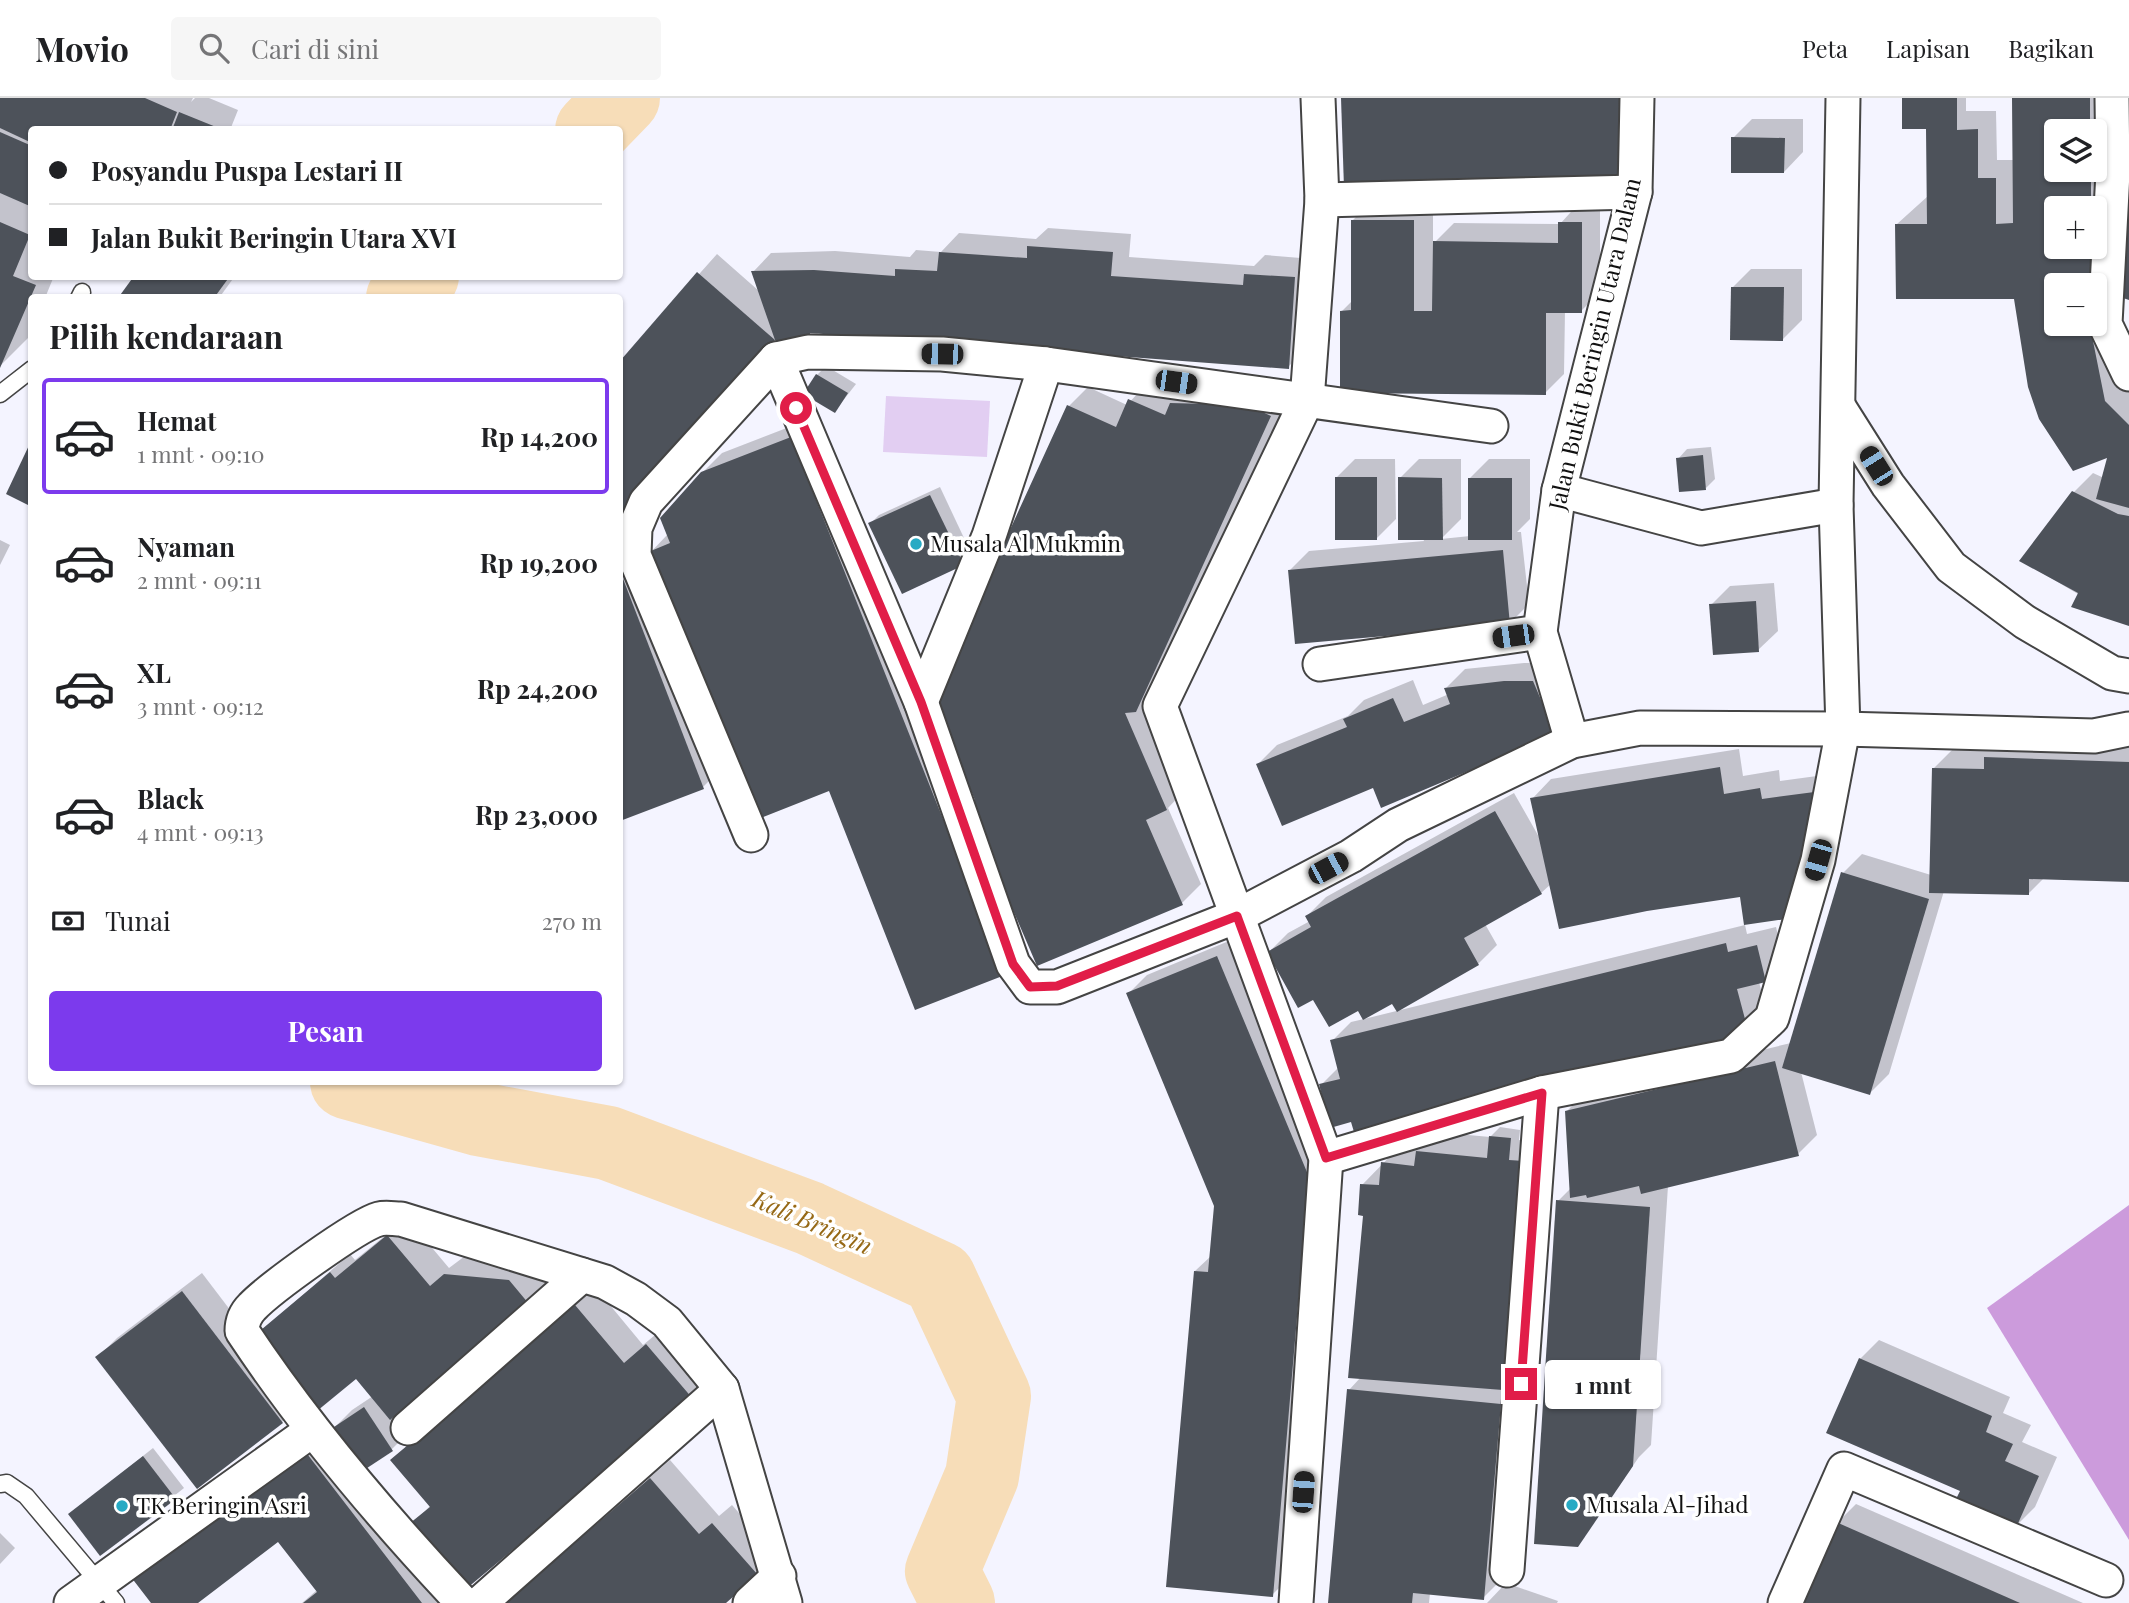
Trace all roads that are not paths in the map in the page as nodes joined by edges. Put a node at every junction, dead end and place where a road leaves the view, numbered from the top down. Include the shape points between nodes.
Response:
1 (1318, 98) edge
2 (1637, 98) edge
3 (1843, 98) edge
4 (2112, 98) edge
5 (2121, 174) edge
6 (1635, 192) junction
7 (1322, 200) junction
8 (776, 359) junction
9 (1046, 364) junction
10 (28, 373) edge
11 (2129, 374) edge
12 (0, 394) edge
13 (1307, 400) junction
14 (1840, 409) junction
15 (1491, 426) dead end
16 (1559, 490) junction
17 (1836, 505) junction
18 (1540, 632) junction
19 (1320, 664) dead end
20 (2129, 676) edge
21 (921, 702) junction
22 (1843, 729) junction
23 (2129, 729) edge
24 (1572, 741) junction
25 (751, 835) dead end
26 (1237, 916) junction
27 (1542, 1093) junction
28 (1326, 1158) junction
29 (582, 1275) junction
30 (722, 1389) junction
31 (408, 1428) dead end
32 (311, 1431) junction
33 (0, 1483) edge
34 (1507, 1570) dead end
35 (2106, 1580) dead end
36 (782, 1589) edge
37 (108, 1593) edge
38 (71, 1603) edge
39 (463, 1603) edge
40 (480, 1603) edge
41 (750, 1603) edge
42 (1296, 1603) edge
43 (1784, 1603) edge

1 - 7 street
2 - 6 street, Jalan Bukit Beringin Utara Dalam
3 - 14 street
4 - 5 street
5 - 11 street via 2105,324
6 - 7 street
6 - 16 street, Jalan Bukit Beringin Utara Dalam
7 - 13 street
8 - 9 street via 808,352 942,354
8 - 21 street
8 - 25 street via 646,502 635,528 634,555
9 - 13 street
9 - 21 street via 989,536
10 - 12 lane
13 - 15 street
13 - 26 street via 1160,706
14 - 17 street
14 - 20 street via 1888,485 1951,568 2025,622 2112,673
16 - 17 street via 1700,528
16 - 18 street, Jalan Bukit Beringin Utara Dalam
17 - 22 street
18 - 19 street
18 - 24 street
21 - 26 street via 1013,964 1030,987 1057,986
22 - 23 street via 2095,736
22 - 24 street via 1640,729
22 - 27 street via 1818,860 1772,1018 1731,1056
24 - 26 street via 1398,825 1351,856
26 - 28 street
27 - 28 street
27 - 34 street
28 - 42 street
29 - 30 street via 606,1282 667,1322
29 - 31 street
29 - 32 street via 401,1219 381,1218 367,1224 253,1305 242,1323 242,1331
30 - 36 street
30 - 40 street
32 - 37 street
32 - 39 street
33 - 37 lane via 26,1496
35 - 43 street via 1844,1468
36 - 41 street
37 - 38 street

